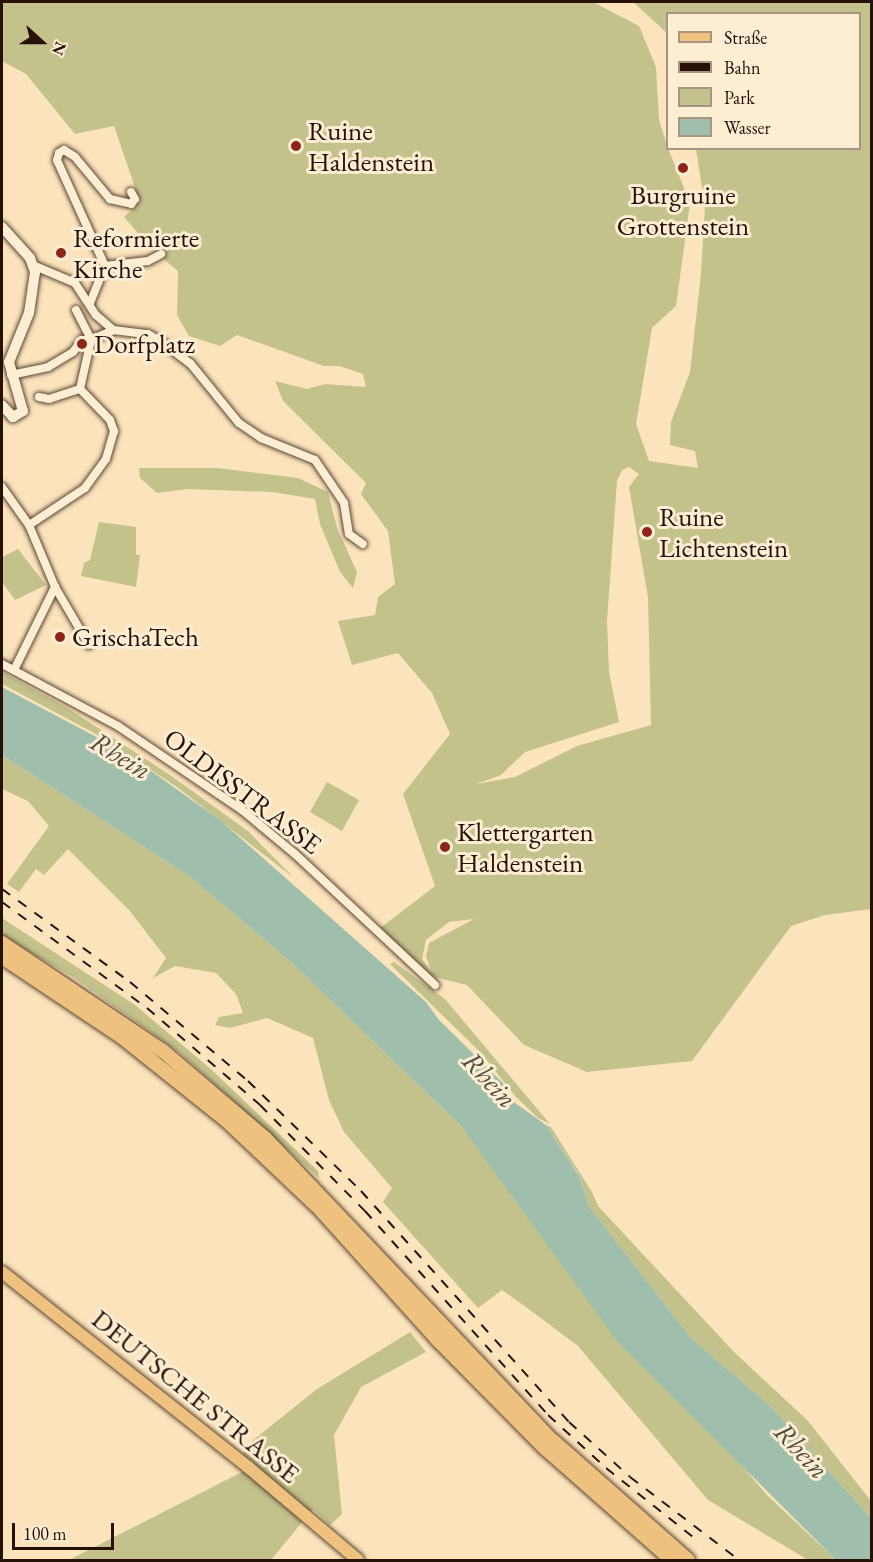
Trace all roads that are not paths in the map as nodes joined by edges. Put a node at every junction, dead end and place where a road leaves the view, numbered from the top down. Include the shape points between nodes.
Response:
1 (131, 192) dead end
2 (2, 227) edge
3 (161, 254) dead end
4 (35, 266) junction
5 (105, 266) junction
6 (90, 303) junction
7 (76, 309) dead end
8 (113, 330) junction
9 (92, 340) junction
10 (11, 375) junction
11 (80, 389) junction
12 (39, 398) dead end
13 (2, 405) edge
14 (2, 487) edge
15 (29, 525) junction
16 (363, 544) dead end
17 (55, 587) junction
18 (89, 645) dead end
19 (2, 664) edge
20 (14, 670) junction
21 (2, 943) edge
22 (2, 957) edge
23 (435, 985) dead end
24 (2, 1272) edge
25 (358, 1560) edge
26 (672, 1560) edge
27 (688, 1560) edge

1 - 5 street via 135,199 131,204 110,199 75,157 64,150 59,153 57,160
2 - 4 street
3 - 5 street via 148,261
4 - 6 street via 75,283
4 - 10 street via 31,306 10,356
5 - 6 street
6 - 8 street via 96,315
7 - 9 street
8 - 9 street
8 - 16 street via 148,334 164,343 190,363 239,423 261,438 315,460 344,503 349,534
9 - 10 street via 77,344 73,352 48,367
9 - 11 street
10 - 13 street via 23,411 13,417
11 - 12 street via 49,399
11 - 15 street via 112,423 113,442 85,488
14 - 15 street
15 - 17 street
17 - 18 street
17 - 20 street
19 - 20 street, OLDISSTRASSE
20 - 23 street, OLDISSTRASSE via 135,737 243,810
21 - 27 highway via 163,1051 265,1138 553,1441
22 - 26 highway via 122,1037 226,1120 320,1209 438,1340 546,1449
24 - 25 main road, DEUTSCHE STRASSE via 248,1467

